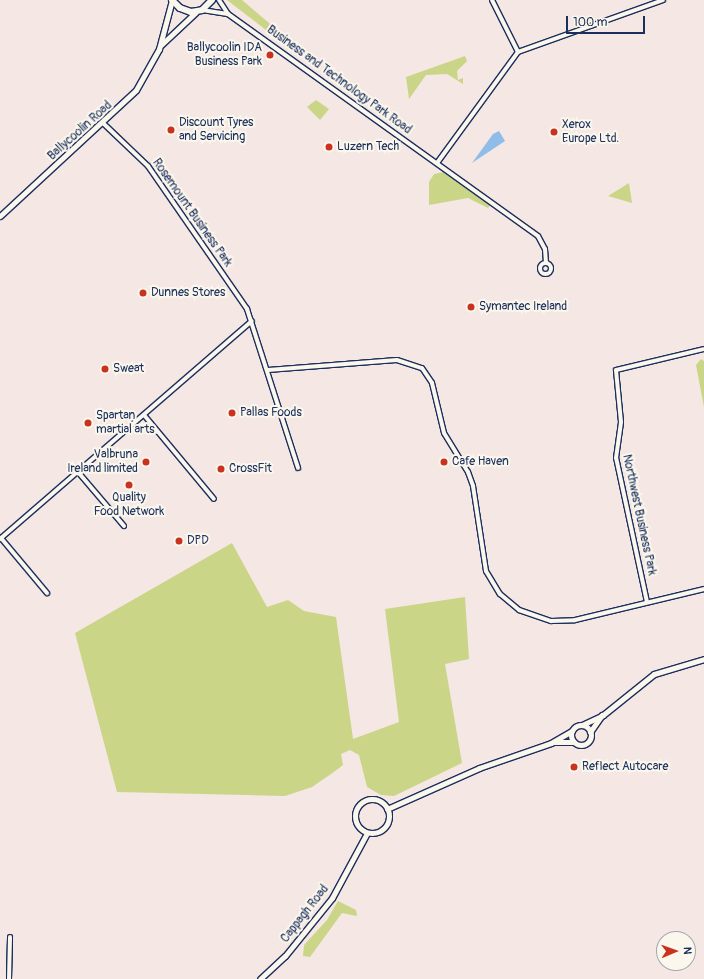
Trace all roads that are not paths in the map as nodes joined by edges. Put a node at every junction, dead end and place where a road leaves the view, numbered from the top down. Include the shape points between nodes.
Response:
1 (172, 0) edge
2 (212, 0) edge
3 (219, 0) edge
4 (492, 0) edge
5 (663, 0) edge
6 (199, 11) junction
7 (228, 14) junction
8 (159, 49) junction
9 (518, 52) junction
10 (104, 124) junction
11 (437, 163) junction
12 (0, 216) edge
13 (546, 262) dead end
14 (252, 322) junction
15 (704, 349) edge
16 (268, 370) junction
17 (144, 415) junction
18 (298, 468) dead end
19 (78, 472) junction
20 (214, 498) dead end
21 (124, 526) dead end
22 (1, 539) edge
23 (704, 589) edge
24 (47, 593) dead end
25 (647, 602) junction
26 (704, 659) edge
27 (603, 714) junction
28 (582, 725) junction
29 (572, 730) junction
30 (590, 732) junction
31 (574, 742) junction
32 (551, 743) junction
33 (387, 808) junction
34 (367, 833) junction
35 (10, 937) dead end
36 (9, 979) edge
37 (260, 979) edge

1 - 6 main road via 180,8
1 - 8 street, Ballycoolin Road
2 - 6 main road
3 - 7 street, Business and Technology Park Road
4 - 9 street
5 - 9 street
6 - 7 street, Business and Technology Park Road
6 - 8 street, Ballycoolin Road via 176,27
7 - 11 street, Business and Technology Park Road
8 - 10 street, Ballycoolin Road via 136,90
9 - 11 street
10 - 12 street, Ballycoolin Road
10 - 14 street, Rosemount Business Park via 160,182 247,309
11 - 13 street, Business and Technology Park Road via 538,236 545,249
14 - 16 street, Rosemount Business Park
14 - 17 street
15 - 25 street, Northwest Business Park via 616,370 620,422 616,458
16 - 18 street, Rosemount Business Park
16 - 25 street via 397,360 414,363 432,383 444,433 468,472 483,560 500,594 519,610 551,621 574,620
17 - 19 street
17 - 20 street
19 - 21 street
19 - 22 street
22 - 24 street
23 - 25 street
26 - 27 street via 654,674
27 - 28 street
27 - 30 street
28 - 29 street
28 - 30 street
29 - 31 street
29 - 32 street
30 - 31 street via 586,743
31 - 32 street
32 - 33 street via 479,768
33 - 34 street via 387,825 378,832
33 - 34 street via 381,802 370,799 357,808 357,824
34 - 37 street, Cappagh Road via 332,898 285,956
35 - 36 street

